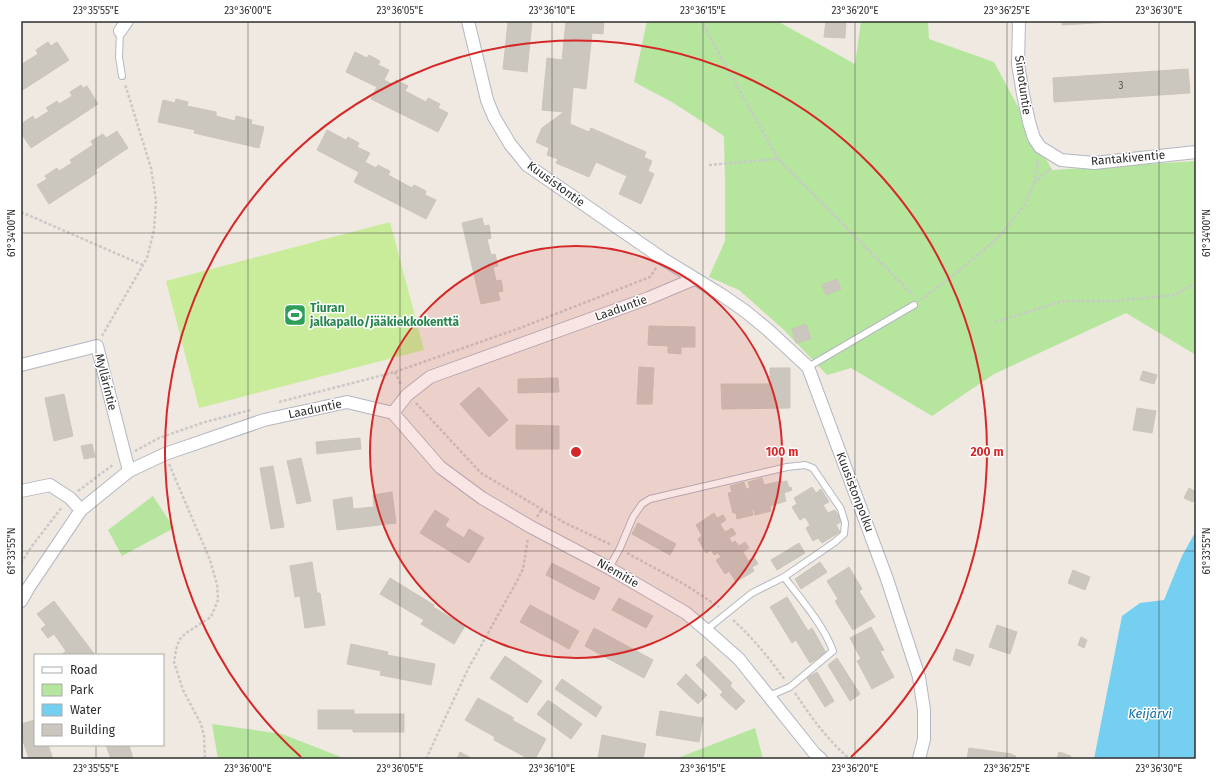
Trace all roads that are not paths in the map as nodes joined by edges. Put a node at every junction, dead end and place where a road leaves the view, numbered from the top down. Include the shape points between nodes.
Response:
1 (468, 21) edge
2 (1019, 21) edge
3 (124, 26) edge
4 (122, 76) road end
5 (1040, 147) joint
6 (1196, 152) edge
7 (694, 279) junction
8 (916, 303) road end
9 (21, 365) edge
10 (808, 367) junction
11 (394, 413) junction
12 (129, 471) junction
13 (21, 491) edge
14 (81, 510) junction
15 (609, 568) junction
16 (784, 577) junction
17 (21, 601) edge
18 (706, 630) junction
19 (769, 696) junction
20 (814, 757) edge
21 (919, 759) edge

1 - 7 street, Kuusistontie via 489,106 510,144 527,165
2 - 5 street, Simotuntie via 1018,64 1022,94 1028,122
3 - 4 lane via 120,57
5 - 6 street, Rantakiventie via 1061,160 1094,163
7 - 10 street, Kuusistonpolku via 745,311
7 - 11 street, Laaduntie via 649,298 430,377 407,395
8 - 10 lane
9 - 12 street, Myllärintie via 97,346
10 - 21 street, Kuusistonpolku via 887,579 920,678 924,739
11 - 12 street, Laaduntie via 348,402 264,420 165,454
11 - 15 street, Niemitie via 440,467 482,498
12 - 14 street, Laaduntie
13 - 14 street via 50,485 70,498
14 - 17 street, Laaduntie
15 - 16 lane via 633,517 642,504 650,499 805,465 813,468 841,509 845,523 844,534
15 - 18 street, Niemitie via 686,613
16 - 18 lane via 752,593
16 - 19 lane via 830,641 833,651 790,687
18 - 19 street, Niemitie via 739,659
19 - 20 street, Niemitie

